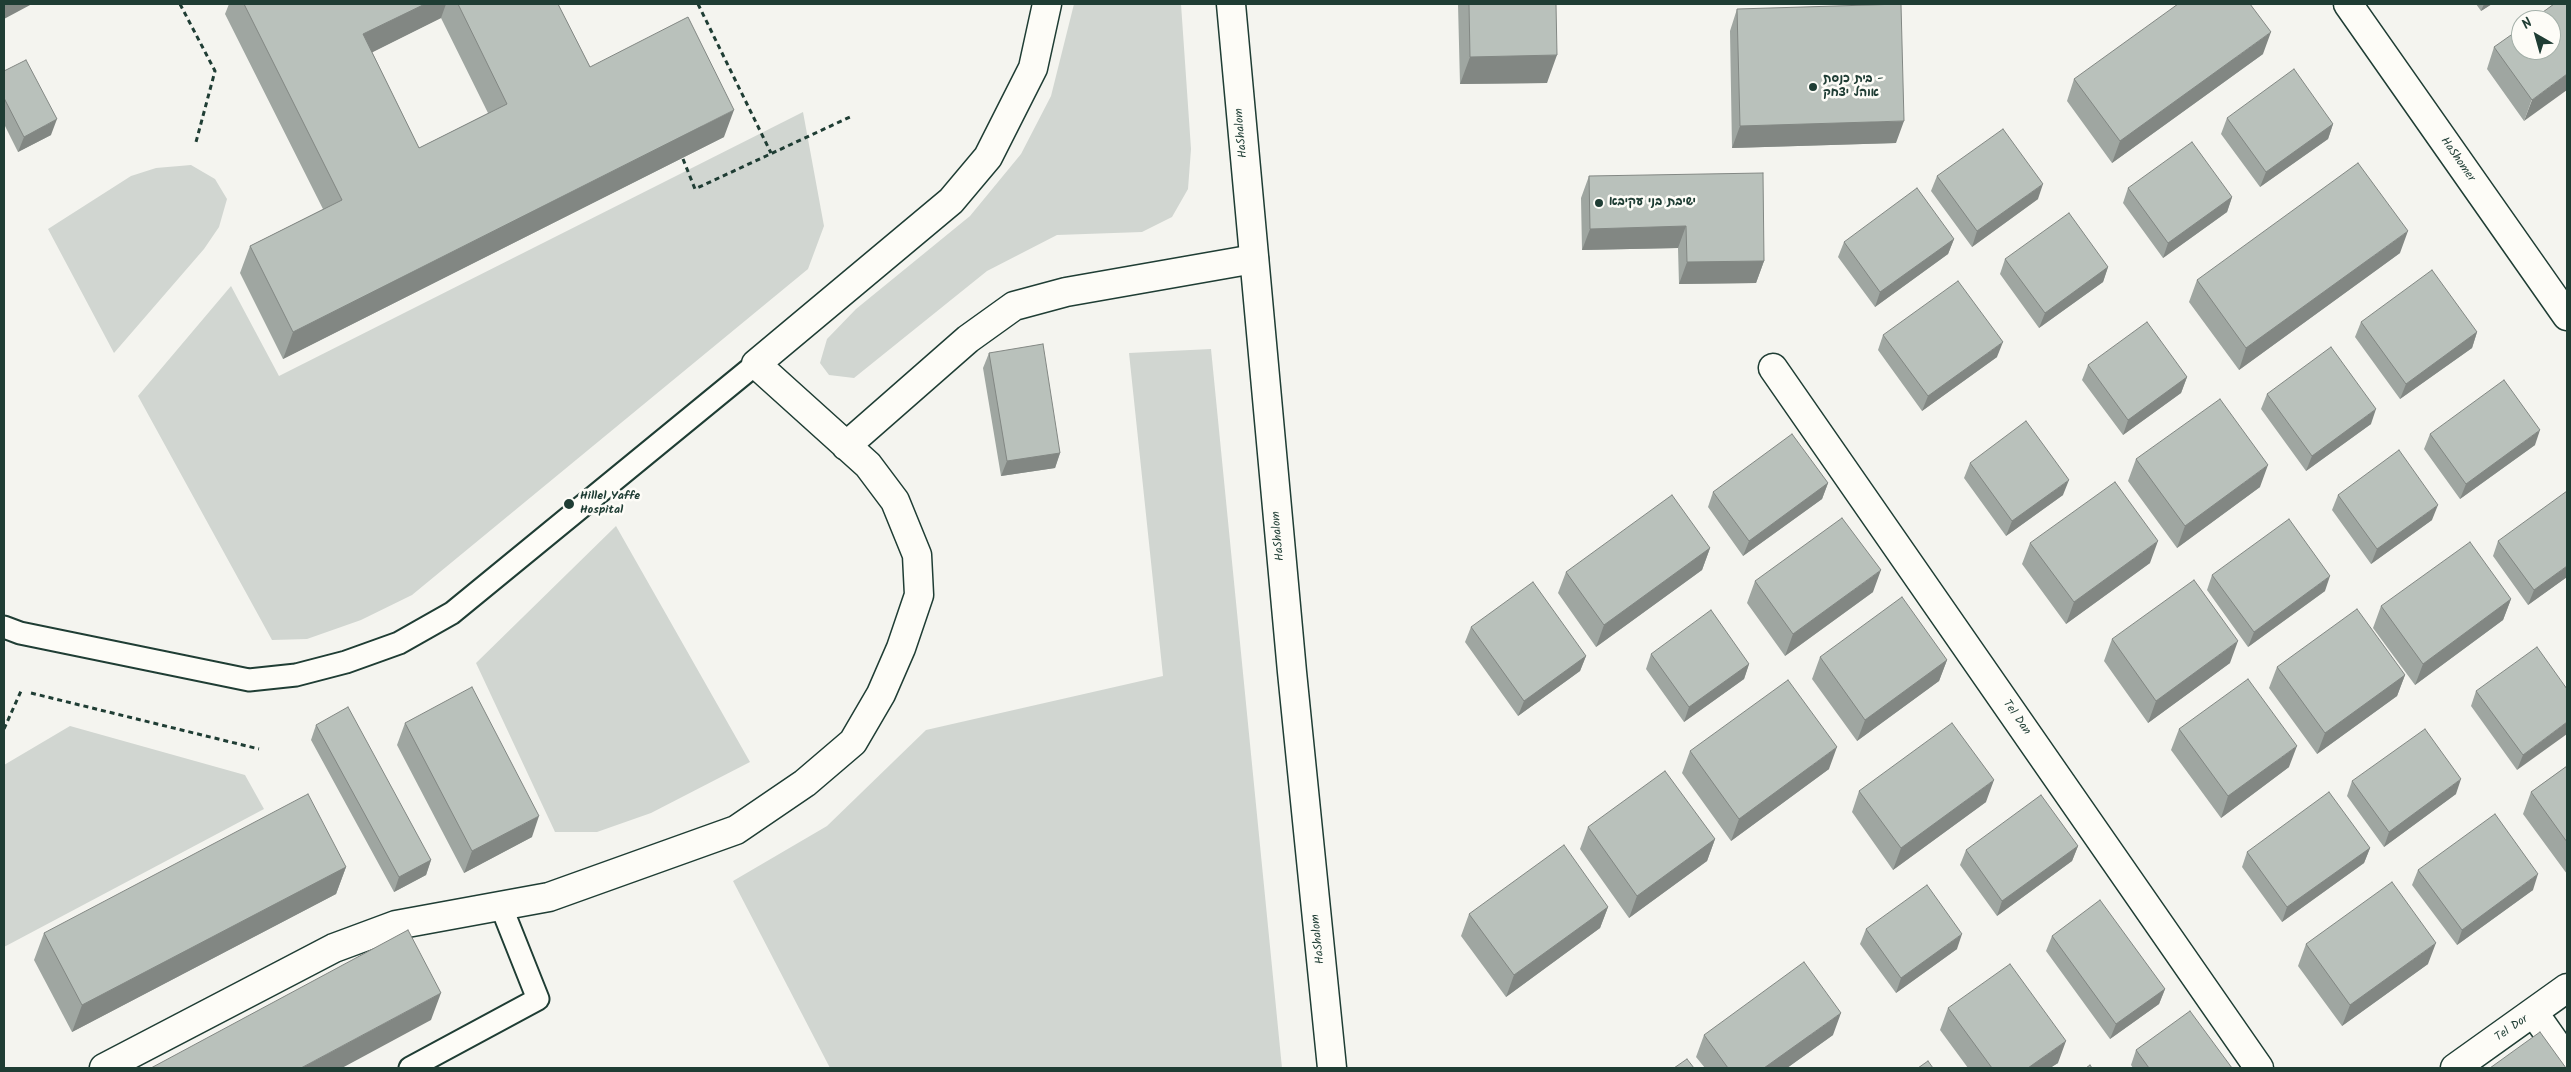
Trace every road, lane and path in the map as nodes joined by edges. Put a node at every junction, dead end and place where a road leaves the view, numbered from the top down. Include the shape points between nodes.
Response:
1 (180, 4) edge
2 (698, 4) edge
3 (1047, 4) edge
4 (1231, 4) edge
5 (2348, 4) edge
6 (850, 117) dead end
7 (196, 142) dead end
8 (771, 153) junction
9 (683, 159) edge
10 (1254, 259) junction
11 (2567, 316) edge
12 (756, 364) junction
13 (1774, 368) dead end
14 (846, 446) junction
15 (4, 627) edge
16 (21, 691) dead end
17 (31, 693) dead end
18 (4, 729) edge
19 (259, 749) dead end
20 (502, 906) junction
21 (2567, 988) edge
22 (2534, 1013) junction
23 (2567, 1060) edge
24 (104, 1068) edge
25 (410, 1068) edge
26 (1332, 1068) edge
27 (2259, 1068) edge
28 (2455, 1068) edge

1 - 7 path via 215,71
2 - 8 path
3 - 12 street via 1033,68 988,157 950,201
4 - 10 street, HaShalom
5 - 11 street, HaShomer
6 - 8 path
8 - 9 path via 695,189
10 - 14 street via 1066,292 1014,306 968,339
10 - 26 street, HaShalom
12 - 14 street
12 - 15 lane via 452,613 399,643 346,662 296,675 250,680
13 - 27 street, Tel Dan
14 - 20 street via 868,466 895,501 917,555 919,595 884,686 853,742 805,783 736,830 549,897
16 - 18 path
17 - 19 path
20 - 24 street via 396,925 334,948
20 - 25 lane via 538,1000
21 - 22 street, Tel Dor
22 - 23 street
22 - 28 street, Tel Dor

